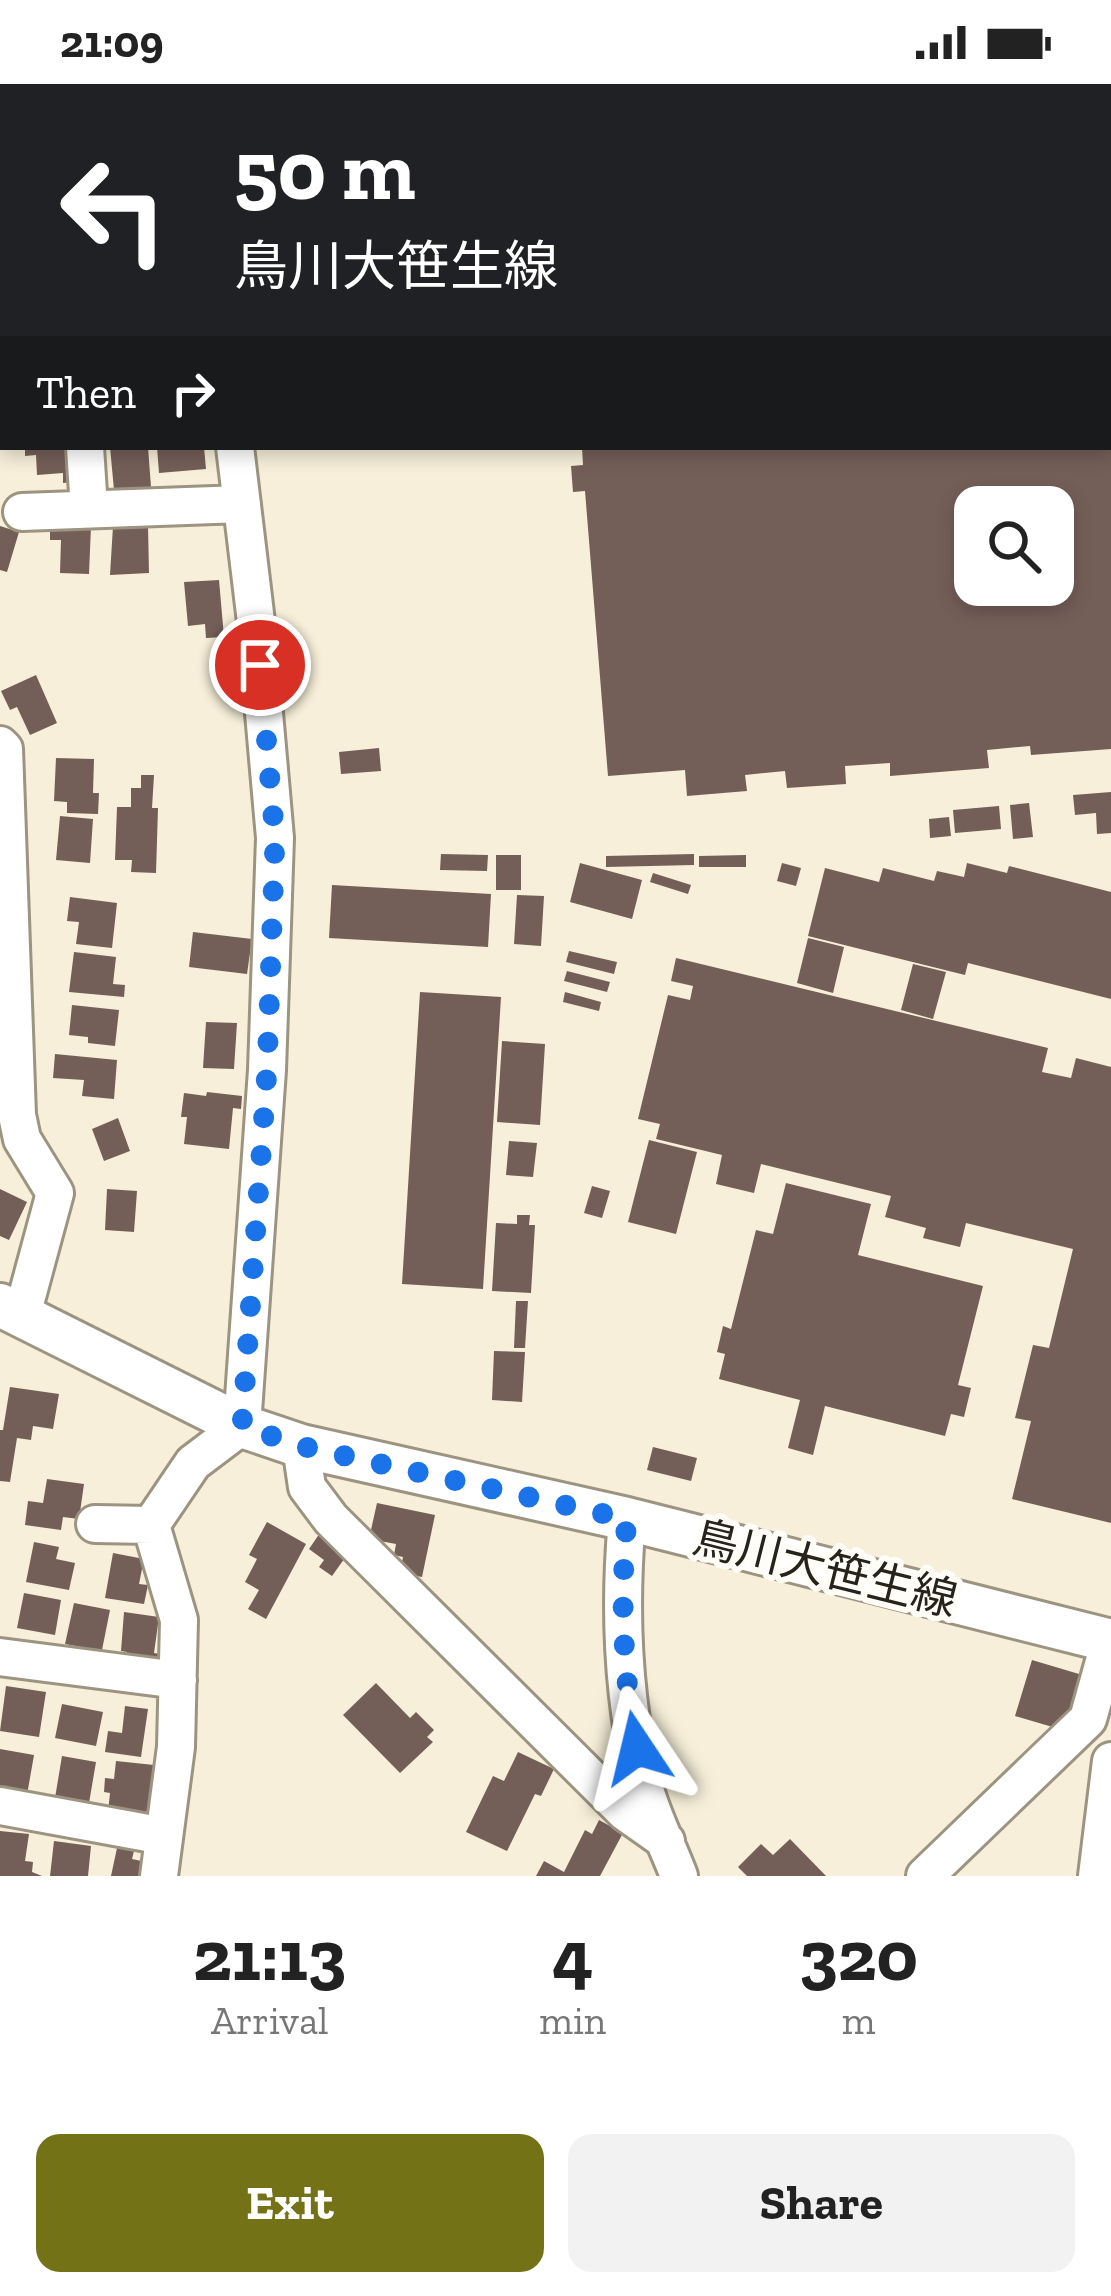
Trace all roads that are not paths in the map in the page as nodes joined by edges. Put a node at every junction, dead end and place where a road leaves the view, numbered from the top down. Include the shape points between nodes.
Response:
1 (86, 450) edge
2 (235, 450) edge
3 (242, 504) junction
4 (89, 509) junction
5 (22, 512) dead end
6 (0, 745) edge
7 (11, 1310) edge
8 (242, 1426) junction
9 (301, 1446) junction
10 (627, 1519) junction
11 (95, 1525) dead end
12 (151, 1526) junction
13 (1111, 1641) edge
14 (0, 1657) edge
15 (178, 1680) junction
16 (1088, 1719) junction
17 (1111, 1758) edge
18 (0, 1806) edge
19 (164, 1836) junction
20 (666, 1841) junction
21 (159, 1876) edge
22 (679, 1876) edge
23 (925, 1876) edge
24 (1096, 1876) edge

1 - 4 street
2 - 3 street
3 - 4 street
3 - 8 street via 275,838
4 - 5 street
6 - 7 street via 17,1115 22,1139 55,1193
7 - 8 street, 鳥川大笹生線
8 - 9 street, 鳥川大笹生線
8 - 12 street via 193,1463
9 - 10 street, 鳥川大笹生線
9 - 20 street via 308,1486 331,1519 625,1812
10 - 13 street, 鳥川大笹生線
10 - 20 street via 620,1600 628,1705
11 - 12 street
12 - 15 street via 179,1620
13 - 16 street
14 - 15 street
15 - 19 street
16 - 17 street via 1108,1730
16 - 23 street
17 - 24 street
18 - 19 street
19 - 21 street
20 - 22 street

